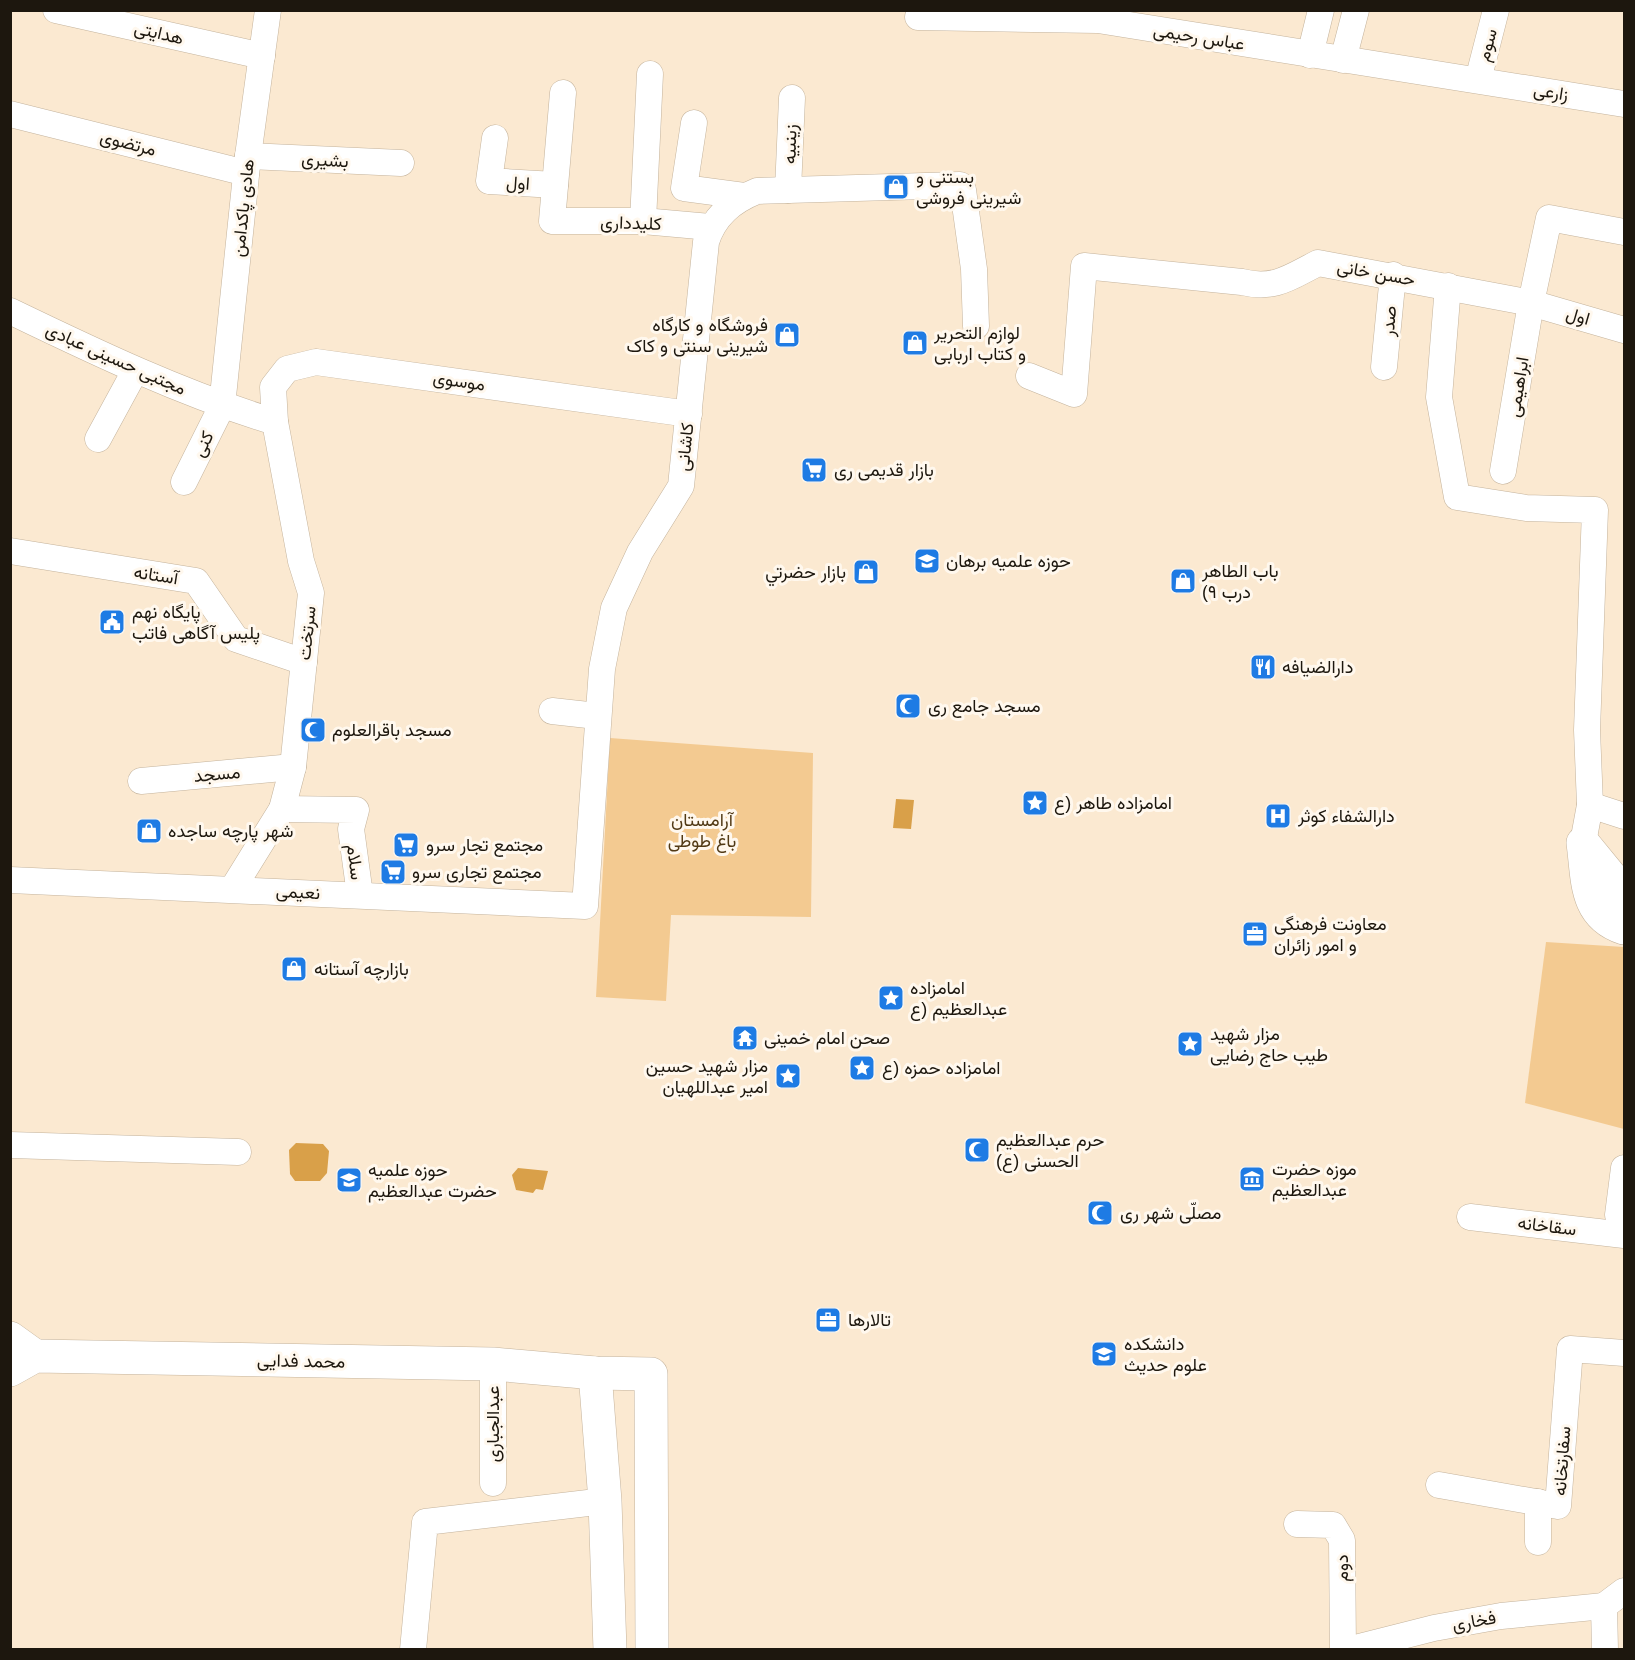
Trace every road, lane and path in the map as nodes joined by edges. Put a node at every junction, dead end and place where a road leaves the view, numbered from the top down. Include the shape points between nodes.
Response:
1 (56, 10) edge
2 (268, 10) edge
3 (1321, 10) edge
4 (1356, 10) edge
5 (1496, 10) edge
6 (918, 17) dead end
7 (1310, 55) junction
8 (262, 56) junction
9 (1343, 60) junction
10 (650, 74) dead end
11 (1478, 80) junction
12 (563, 93) dead end
13 (792, 98) dead end
14 (1624, 104) edge
15 (10, 114) edge
16 (694, 123) dead end
17 (495, 138) dead end
18 (401, 163) dead end
19 (247, 165) junction
20 (555, 185) junction
21 (788, 190) junction
22 (744, 196) junction
23 (643, 221) junction
24 (710, 227) junction
25 (1624, 231) edge
26 (1393, 275) junction
27 (1448, 286) junction
28 (1531, 303) junction
29 (10, 311) edge
30 (976, 326) dead end
31 (1624, 330) edge
32 (1384, 367) dead end
33 (135, 371) junction
34 (1029, 376) dead end
35 (222, 406) junction
36 (689, 414) junction
37 (275, 422) junction
38 (98, 439) dead end
39 (1503, 471) dead end
40 (184, 482) dead end
41 (10, 551) edge
42 (304, 662) junction
43 (552, 711) dead end
44 (597, 716) junction
45 (293, 767) junction
46 (141, 781) dead end
47 (1590, 805) junction
48 (282, 809) junction
49 (1624, 816) edge
50 (1583, 843) junction
51 (10, 880) edge
52 (233, 888) junction
53 (1624, 893) edge
54 (360, 895) junction
55 (585, 906) joint
56 (1624, 928) edge
57 (10, 1145) edge
58 (238, 1152) dead end
59 (1624, 1168) edge
60 (1470, 1217) dead end
61 (1624, 1227) edge
62 (1624, 1235) edge
63 (1624, 1353) edge
64 (19, 1354) edge
65 (493, 1364) junction
66 (595, 1373) junction
67 (493, 1483) dead end
68 (1439, 1485) dead end
69 (605, 1501) junction
70 (1539, 1502) junction
71 (1297, 1524) dead end
72 (1538, 1542) dead end
73 (1624, 1591) edge
74 (1604, 1606) junction
75 (1391, 1644) edge
76 (412, 1650) edge
77 (610, 1650) edge
78 (652, 1650) edge
79 (1345, 1650) edge
80 (1605, 1650) edge

1 - 8 street, هدایتی
2 - 8 street, هادی پاکدامن
3 - 7 street
4 - 9 street
5 - 11 street, سوم
6 - 7 street, عباس رحیمی via 1098,20
7 - 9 street, عباس رحیمی
8 - 19 street, هادی پاکدامن
9 - 11 street, عباس رحیمی
10 - 23 street
11 - 14 street, زارعی
12 - 20 street
13 - 21 street, زینبیه
15 - 19 street, مرتضوی
16 - 22 street via 684,188
17 - 20 street, اول via 489,181
18 - 19 street, بشیری
19 - 35 street, هادی پاکدامن
20 - 23 street, کلیدداری via 552,221
21 - 22 street via 757,191
21 - 30 street via 960,185 974,269
22 - 24 street via 728,206
23 - 24 street, کلیدداری
24 - 36 street, کاشانی
25 - 28 street via 1549,218
26 - 27 street, حسن خانی
26 - 32 street, صدر
26 - 34 street, حسن خانی via 1318,263 1297,277 1259,286 1084,266 1074,394
27 - 28 street, حسن خانی
27 - 47 street via 1439,397 1457,497 1526,508 1595,510 1587,730
28 - 31 street, اول
28 - 39 street, ابراهیمی
29 - 33 street, مجتبی حسینی عبادی
33 - 35 street, مجتبی حسینی عبادی
33 - 38 street
35 - 37 street
35 - 40 street, کنی
36 - 37 street, موسوی via 316,362 287,369 273,387
36 - 44 street, کاشانی via 681,486 640,552 615,608
37 - 42 street, سرتخت via 301,561 311,593
41 - 42 street, آستانه via 196,581 236,639
42 - 45 street, سرتخت
43 - 44 street
44 - 55 street, کاشانی
45 - 46 street, مسجد
45 - 48 street, سرتخت
47 - 49 street
47 - 50 street
48 - 52 street, سرتخت
48 - 54 street, سلام via 357,810 351,829
50 - 53 street
50 - 56 street via 1591,902 1611,923
51 - 52 street, نعیمی
52 - 54 street, نعیمی
54 - 55 street, نعیمی
57 - 58 street
59 - 61 street via 1618,1215
60 - 62 street, سقاخانه
63 - 70 street, سفارتخانه via 1570,1349 1558,1506
64 - 65 street, محمد فدایی
65 - 66 street, محمد فدایی
65 - 67 street, عبدالجباری
66 - 69 street
66 - 78 street, محمد فدایی via 651,1374
68 - 70 street, سفارتخانه
69 - 76 street via 426,1522
69 - 77 street
70 - 72 street
71 - 79 street, دوم via 1333,1525 1342,1540
73 - 74 street
74 - 75 street, فخاری via 1501,1616
74 - 80 street
75 - 79 street, فخاری

